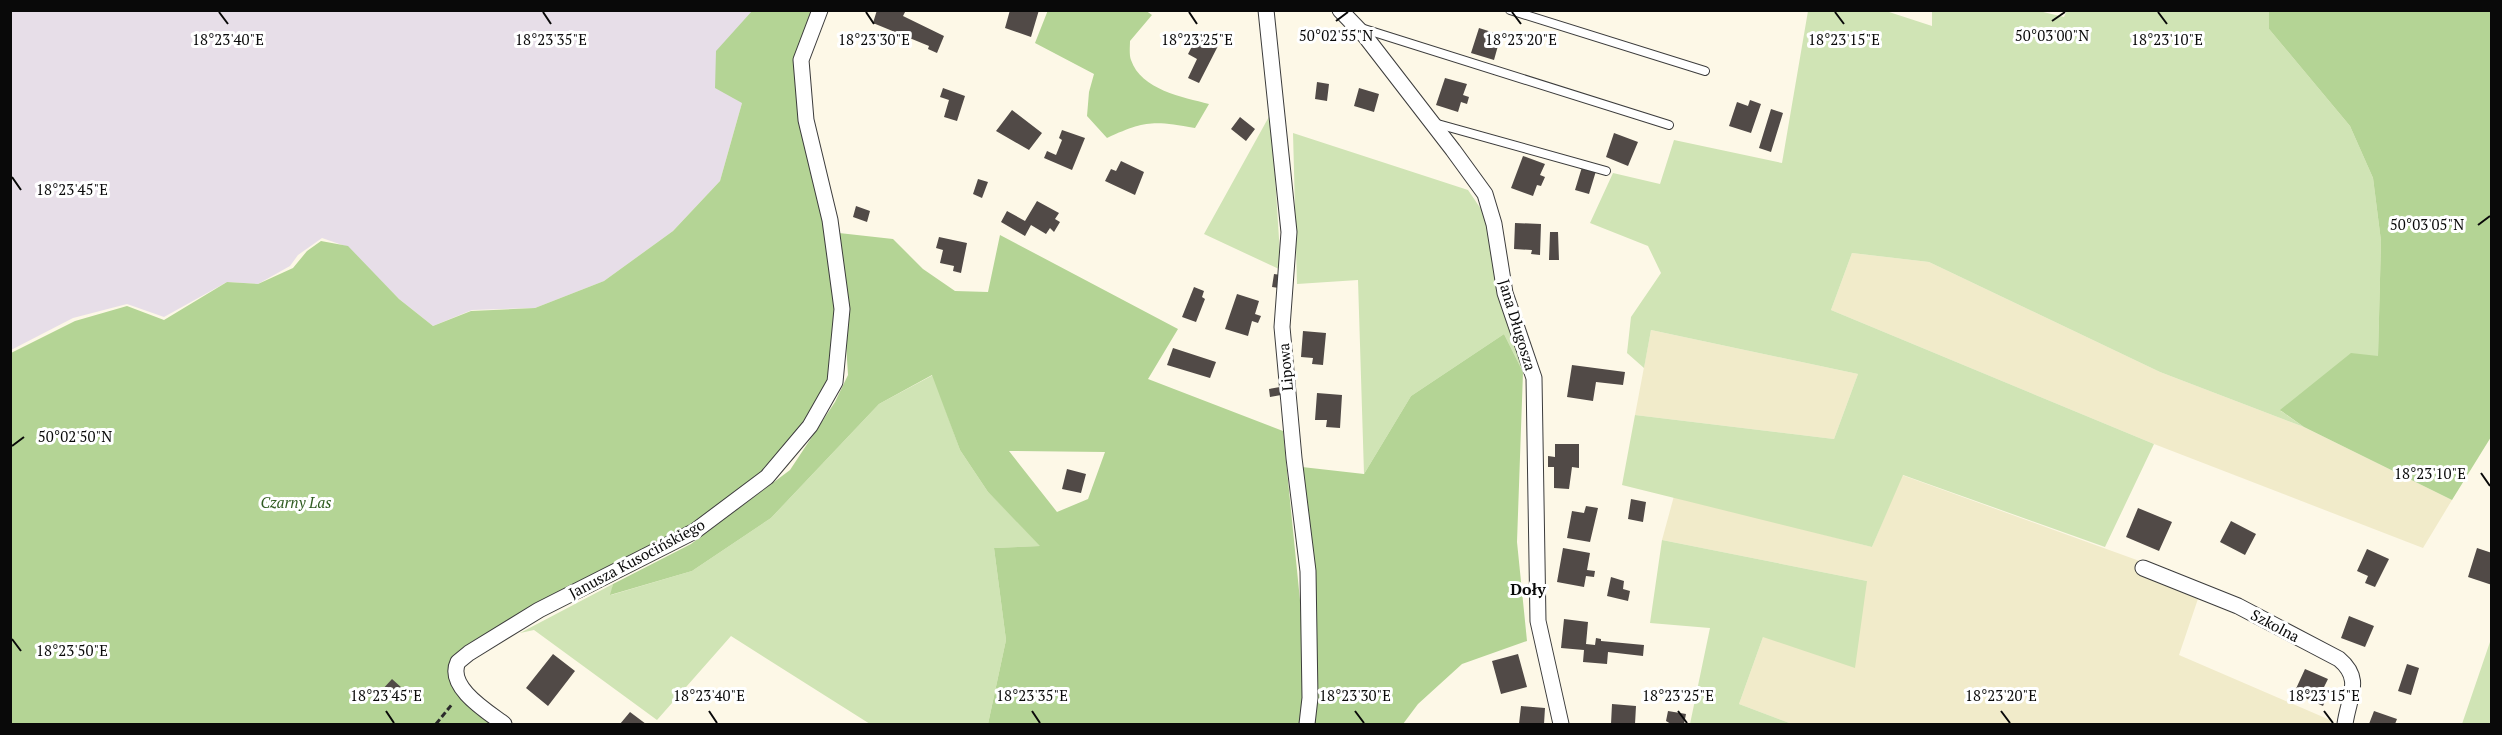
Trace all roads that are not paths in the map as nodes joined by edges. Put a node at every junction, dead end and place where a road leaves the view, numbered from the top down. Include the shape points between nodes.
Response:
1 (820, 10) edge
2 (1266, 10) edge
3 (1340, 10) edge
4 (1510, 10) edge
5 (1356, 27) junction
6 (1705, 71) dead end
7 (1432, 122) junction
8 (1669, 125) dead end
9 (1606, 171) dead end
10 (2143, 568) dead end
11 (504, 724) edge
12 (1307, 724) edge
13 (1561, 724) edge
14 (2345, 724) edge

1 - 11 street, Janusza Kusocińskiego via 801,60 806,120 830,219 842,309 835,382 810,426 767,477 695,531 539,610 469,652 455,667 455,675 464,690
2 - 12 street, Lipowa via 1289,232 1282,327 1308,571
3 - 5 street, Jana Długosza
4 - 6 lane
5 - 7 street, Jana Długosza
5 - 8 lane
7 - 9 lane
7 - 13 street, Jana Długosza via 1485,194 1494,224 1504,292 1534,378 1538,621
10 - 14 street, Szkolna via 2238,606 2339,659 2352,670 2354,681

